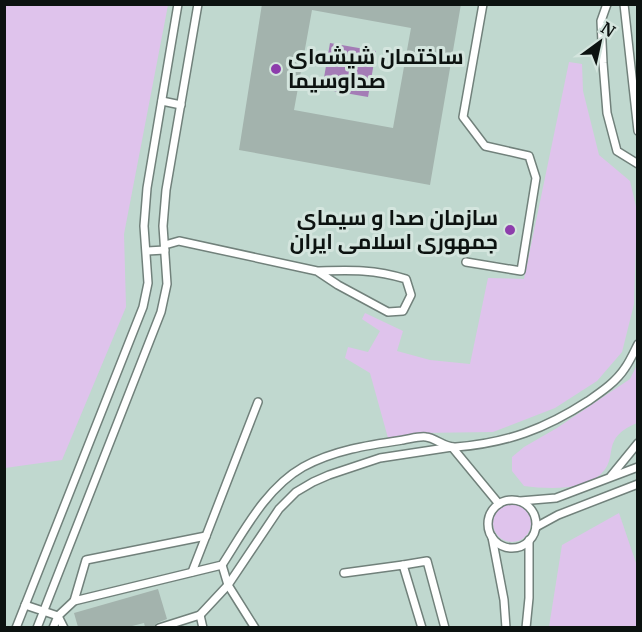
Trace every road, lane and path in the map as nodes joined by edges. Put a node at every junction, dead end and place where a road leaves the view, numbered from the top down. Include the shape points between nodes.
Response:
1 (178, 4) edge
2 (198, 4) edge
3 (483, 4) edge
4 (607, 4) edge
5 (624, 4) edge
6 (162, 100) junction
7 (181, 105) junction
8 (638, 131) edge
9 (638, 164) edge
10 (165, 247) junction
11 (147, 251) junction
12 (466, 262) dead end
13 (317, 271) junction
14 (638, 344) edge
15 (258, 402) dead end
16 (638, 443) edge
17 (377, 444) junction
18 (452, 447) junction
19 (380, 458) junction
20 (636, 468) edge
21 (609, 478) junction
22 (638, 482) edge
23 (520, 501) junction
24 (499, 504) junction
25 (536, 527) junction
26 (206, 536) junction
27 (492, 537) junction
28 (529, 540) junction
29 (222, 565) junction
30 (403, 565) junction
31 (192, 572) junction
32 (344, 573) dead end
33 (228, 585) junction
34 (74, 601) junction
35 (25, 605) junction
36 (43, 612) junction
37 (200, 615) junction
38 (58, 616) junction
39 (16, 627) edge
40 (37, 627) edge
41 (53, 627) edge
42 (64, 627) edge
43 (159, 627) edge
44 (203, 627) edge
45 (255, 627) edge
46 (422, 627) edge
47 (445, 627) edge
48 (506, 627) edge
49 (526, 627) edge

1 - 6 lane
2 - 7 lane
3 - 12 lane via 463,117 485,146 530,156 536,178 521,271
4 - 9 lane via 601,21 607,113 617,151
5 - 8 lane
6 - 7 lane
6 - 11 lane via 147,188
7 - 10 lane via 166,190
10 - 11 lane
10 - 13 lane via 179,241
10 - 36 lane via 167,284 161,312
11 - 35 lane via 148,283 143,306
13 - 13 lane via 388,312 403,311 411,295 406,279 383,272
14 - 18 lane via 625,369 607,388 554,422 505,441
15 - 26 lane
16 - 21 lane
17 - 18 lane via 426,437
17 - 19 lane
17 - 29 lane via 321,458 286,479 260,508
18 - 19 lane
18 - 24 lane
19 - 33 lane via 328,475 297,492 279,509
20 - 21 lane
20 - 22 lane
21 - 23 lane via 556,498
22 - 25 lane
23 - 24 lane
23 - 25 lane via 532,511
24 - 27 lane via 488,523
25 - 28 lane
26 - 31 lane
26 - 34 lane via 86,560
27 - 28 lane via 510,547
27 - 48 lane
28 - 49 lane
29 - 31 lane
29 - 33 lane
30 - 32 lane
30 - 46 lane
30 - 47 lane via 427,561
31 - 34 lane
33 - 37 lane
33 - 45 lane
34 - 38 lane
35 - 36 lane
35 - 39 lane
36 - 38 lane
36 - 40 lane
37 - 43 lane
37 - 44 lane
38 - 41 lane
38 - 42 lane

